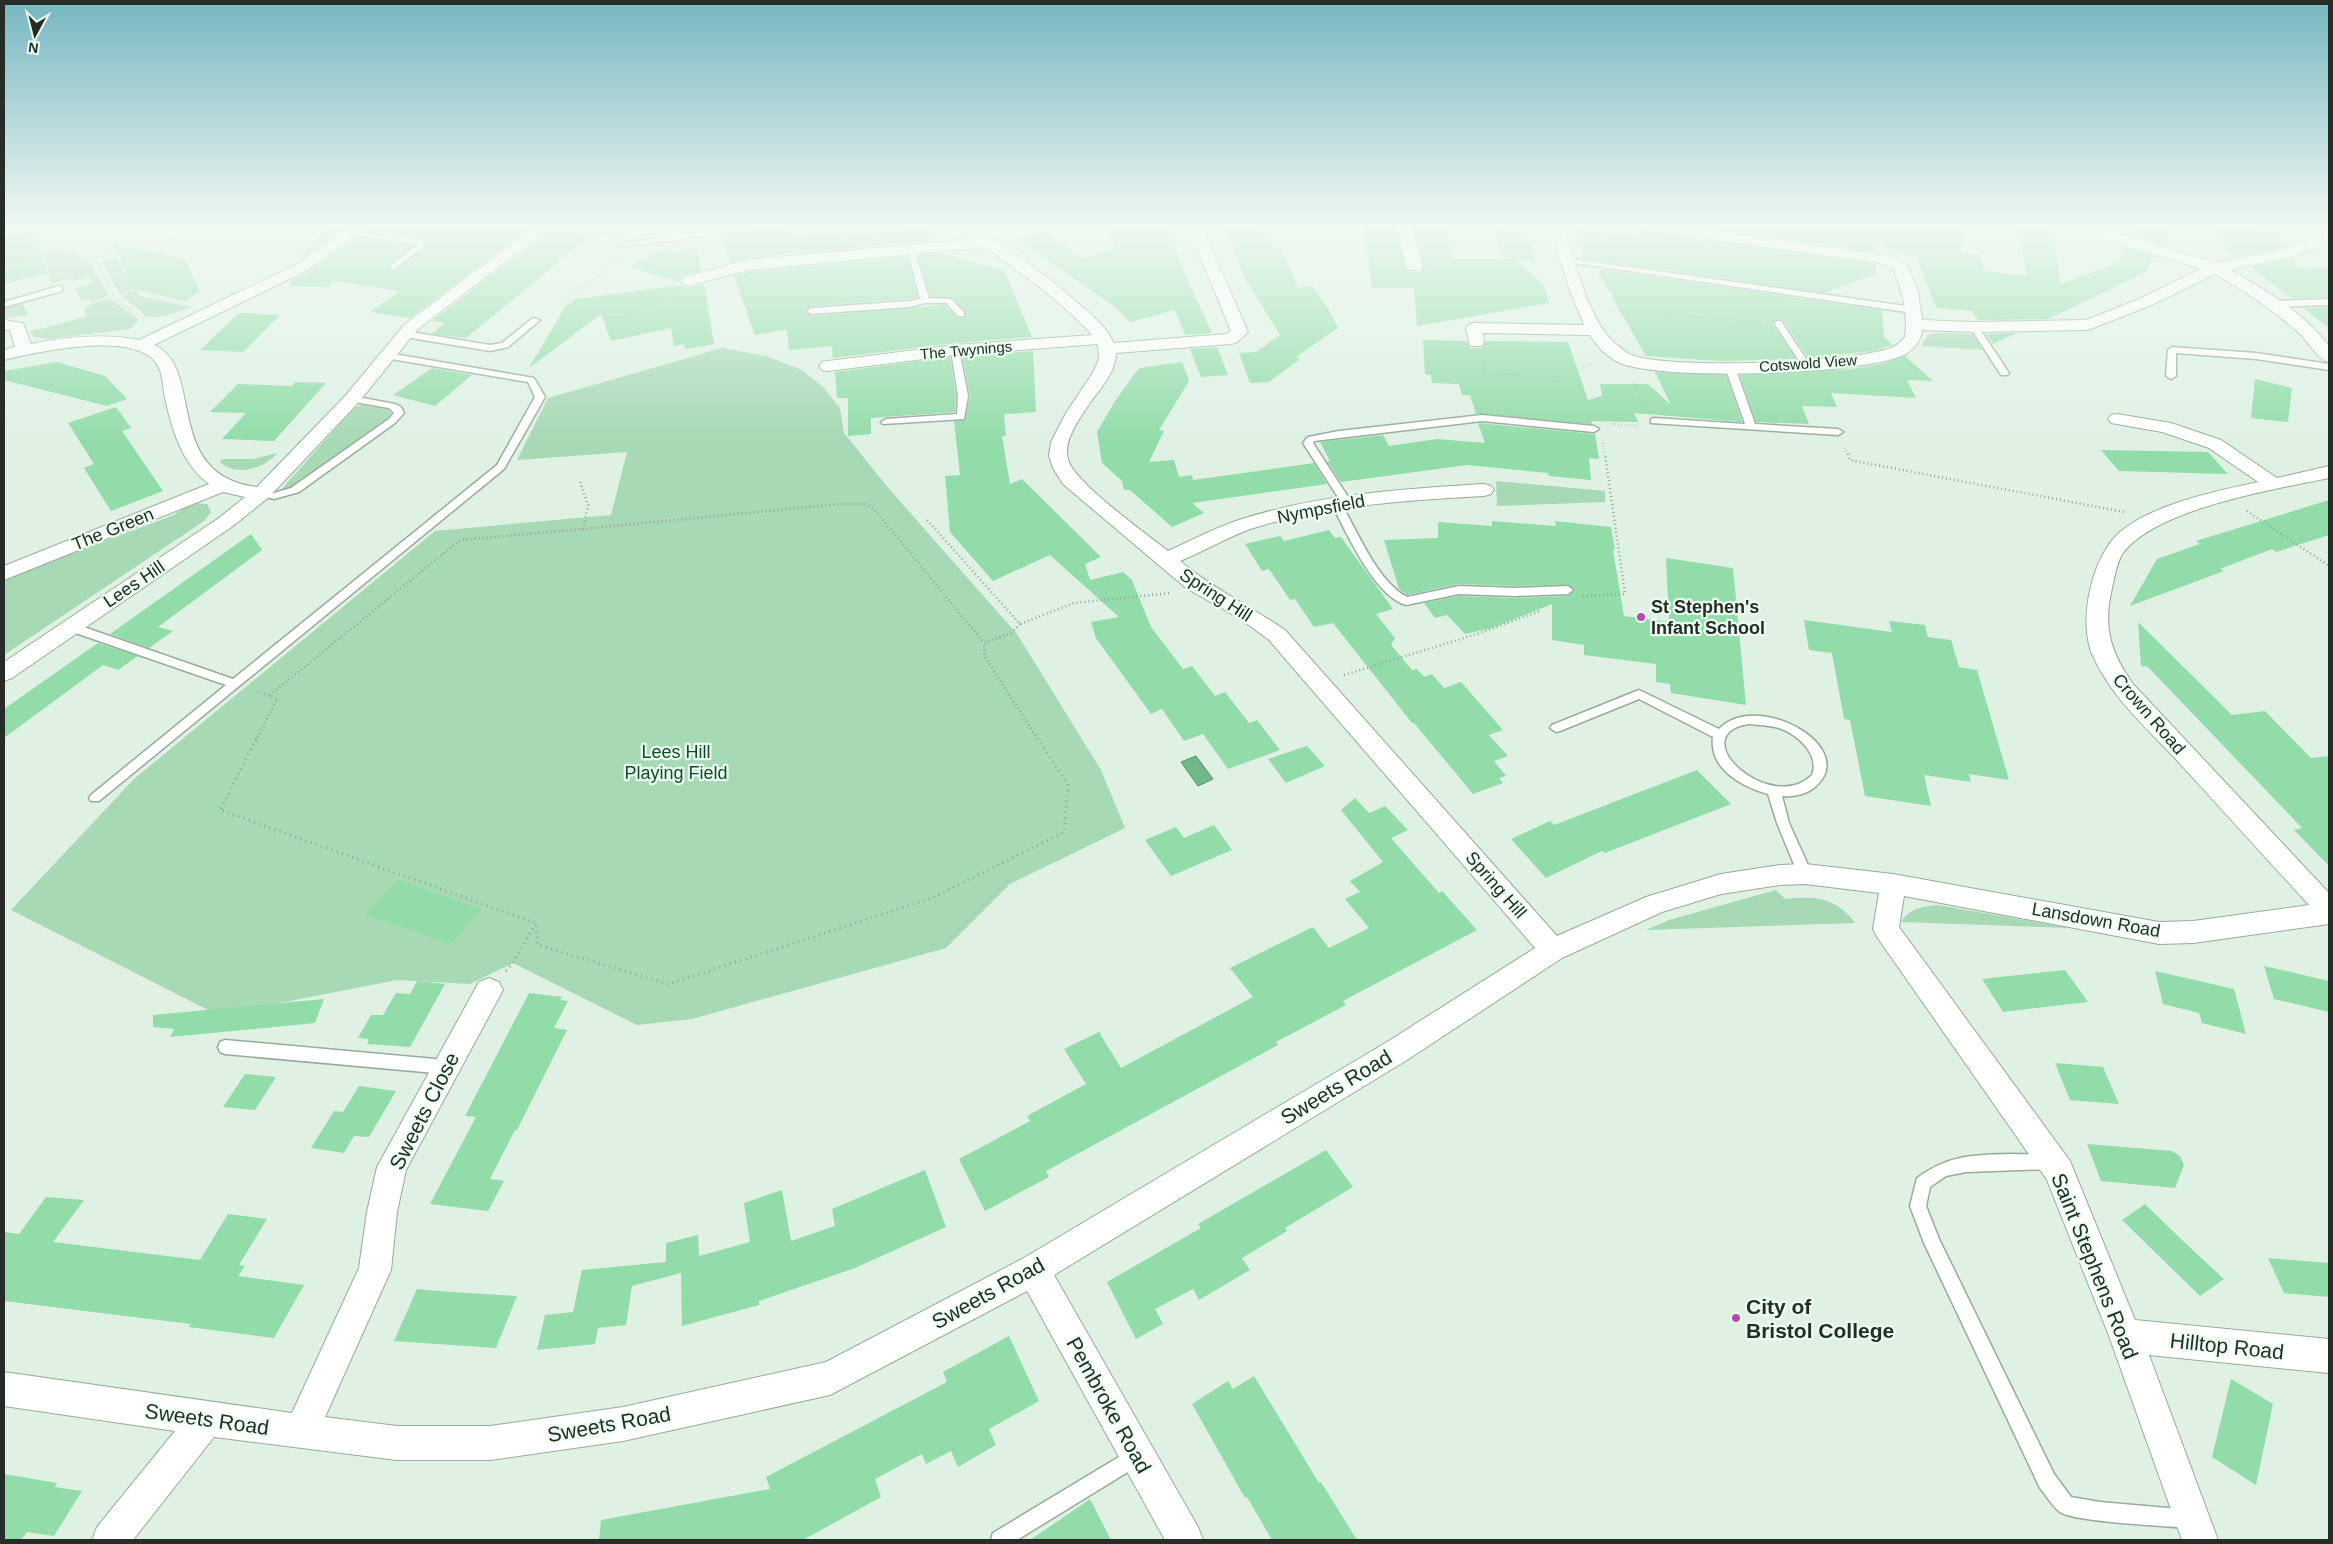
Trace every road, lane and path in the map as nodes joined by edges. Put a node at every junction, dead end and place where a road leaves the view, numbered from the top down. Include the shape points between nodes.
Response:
1 (24, 299) edge
2 (116, 299) edge
3 (236, 299) edge
4 (446, 299) edge
5 (567, 299) edge
6 (664, 299) edge
7 (1063, 299) edge
8 (1226, 299) edge
9 (1582, 299) edge
10 (1801, 299) edge
11 (1910, 299) edge
12 (2151, 299) edge
13 (2263, 299) edge
14 (925, 300) joint
15 (2329, 302) edge
16 (2271, 304) junction
17 (4, 305) edge
18 (1585, 308) junction
19 (811, 311) dead end
20 (961, 314) dead end
21 (1914, 318) junction
22 (536, 320) dead end
23 (1778, 323) joint
24 (4, 325) edge
25 (1974, 327) junction
26 (1473, 329) joint
27 (1594, 330) junction
28 (405, 334) junction
29 (133, 344) junction
30 (1106, 344) junction
31 (24, 350) junction
32 (955, 350) junction
33 (4, 355) edge
34 (388, 356) junction
35 (1622, 357) junction
36 (2329, 358) edge
37 (1806, 365) junction
38 (828, 366) dead end
39 (1730, 367) junction
40 (2004, 373) dead end
41 (2171, 376) dead end
42 (352, 399) junction
43 (1644, 410) dead end
44 (2117, 419) dead end
45 (1654, 421) dead end
46 (886, 422) dead end
47 (1610, 424) dead end
48 (1639, 426) dead end
49 (1751, 426) junction
50 (1594, 429) dead end
51 (1838, 432) dead end
52 (1602, 443) dead end
53 (1844, 446) dead end
54 (2329, 472) edge
55 (580, 482) dead end
56 (223, 485) junction
57 (2275, 485) junction
58 (1484, 490) dead end
59 (262, 493) junction
60 (2226, 497) junction
61 (1342, 504) junction
62 (2156, 518) junction
63 (927, 520) dead end
64 (583, 529) junction
65 (1166, 560) junction
66 (2329, 566) edge
67 (4, 573) edge
68 (1193, 583) junction
69 (1568, 590) dead end
70 (1580, 596) dead end
71 (1543, 610) dead end
72 (1020, 624) junction
73 (71, 627) junction
74 (984, 643) junction
75 (4, 673) edge
76 (235, 684) junction
77 (1319, 684) junction
78 (270, 696) junction
79 (1556, 728) dead end
80 (1720, 736) junction
81 (1774, 791) junction
82 (94, 798) dead end
83 (1804, 874) junction
84 (1893, 884) junction
85 (2329, 911) edge
86 (536, 923) junction
87 (1553, 950) junction
88 (489, 990) joint
89 (225, 1047) dead end
90 (446, 1067) junction
91 (2053, 1162) junction
92 (1033, 1270) junction
93 (2125, 1336) junction
94 (2329, 1356) edge
95 (4, 1389) edge
96 (206, 1419) junction
97 (301, 1432) junction
98 (1137, 1454) junction
99 (2196, 1530) edge
100 (110, 1540) edge
101 (1000, 1540) edge
102 (1185, 1540) edge

1 - 17 lane
2 - 29 path via 142,318
3 - 29 street
4 - 28 street, Lees Hill
5 - 6 path via 565,302 568,307 603,318 631,316
7 - 30 street
8 - 30 street, The Twynings via 1240,332 1230,339
9 - 18 street
10 - 21 lane
11 - 21 street
12 - 25 street via 2088,325
13 - 16 street
14 - 19 lane
14 - 20 lane via 948,301
15 - 16 lane
16 - 36 street via 2300,327
18 - 23 path
18 - 27 street
21 - 25 street
21 - 37 street, Cotswold View via 1913,339 1899,351 1867,359
22 - 28 lane via 500,347
23 - 37 lane
24 - 31 street via 17,326
25 - 40 lane
26 - 27 street
26 - 35 path via 1480,344 1485,374 1563,376
27 - 35 street
28 - 34 street, Lees Hill
29 - 31 street via 83,341
29 - 56 street via 155,352 166,363 183,435 194,461
30 - 32 street, The Twynings
30 - 65 street, Spring Hill via 1109,359 1072,415 1060,439 1058,458 1070,480
31 - 33 street
32 - 38 street, The Twynings
32 - 46 lane via 963,396 961,416
34 - 42 street, Lees Hill
34 - 76 lane via 531,380 540,397 501,467
35 - 39 street, Cotswold View via 1657,366
35 - 43 path
36 - 41 lane via 2172,350
37 - 39 street, Cotswold View
39 - 49 lane
42 - 59 street, Lees Hill
42 - 59 lane via 392,406 399,413 295,490 274,496
44 - 57 street via 2165,427 2215,444
45 - 49 lane
47 - 48 path
49 - 51 lane
50 - 61 lane via 1482,418 1311,439 1308,443
52 - 70 path via 1625,594
53 - 62 path via 1850,460
54 - 57 street, Crown Road
55 - 64 path via 588,506
56 - 59 street
56 - 67 street, The Green
57 - 60 street, Crown Road
58 - 61 street, Nympsfield via 1405,494
59 - 73 street, Lees Hill via 226,522
60 - 62 street, Crown Road
60 - 66 path
61 - 65 street, Nympsfield via 1252,523
61 - 69 lane via 1372,566 1399,600 1459,590
62 - 85 street, Crown Road via 2131,533 2113,552 2096,612 2099,644 2107,666 2125,690
63 - 72 path
64 - 74 path via 865,504 874,509
64 - 78 path via 460,540
65 - 68 street, Spring Hill
68 - 72 path via 1176,592 1153,597 1075,603
68 - 77 street, Spring Hill via 1249,615 1276,635
71 - 77 path
72 - 74 path via 1011,634
73 - 75 street, Lees Hill
73 - 76 lane
74 - 86 path via 985,657 1068,785 1064,832 930,899 668,984 538,945
76 - 78 path
76 - 82 lane
77 - 87 street, Spring Hill
78 - 86 path via 277,699 220,810
79 - 80 lane via 1639,694
80 - 81 lane via 1718,748 1724,762 1736,775 1754,786
80 - 81 lane via 1730,725 1748,720 1770,721 1791,728 1809,741 1820,756 1821,772 1813,784 1796,791
81 - 83 lane
83 - 84 street, Sweets Road
83 - 87 street, Sweets Road via 1780,874 1711,887 1655,904
84 - 85 street, Lansdown Road via 2159,933 2193,932
84 - 91 street, Saint Stephens Road via 1886,929
86 - 88 path via 513,963
87 - 92 street, Sweets Road via 1397,1051
88 - 90 street, Sweets Close
89 - 90 lane
90 - 97 street, Sweets Close via 392,1167 382,1212 376,1270
91 - 93 street, Saint Stephens Road
91 - 99 lane via 1995,1162 1942,1170 1923,1183 1918,1206 1932,1243 2047,1481 2066,1505
92 - 97 street, Sweets Road via 830,1378 623,1424 490,1443 396,1443
92 - 98 street, Pembroke Road
93 - 94 street, Hilltop Road
93 - 99 street, Saint Stephens Road
95 - 96 street, Sweets Road
96 - 97 street, Sweets Road
96 - 100 street
98 - 101 lane
98 - 102 street, Pembroke Road

